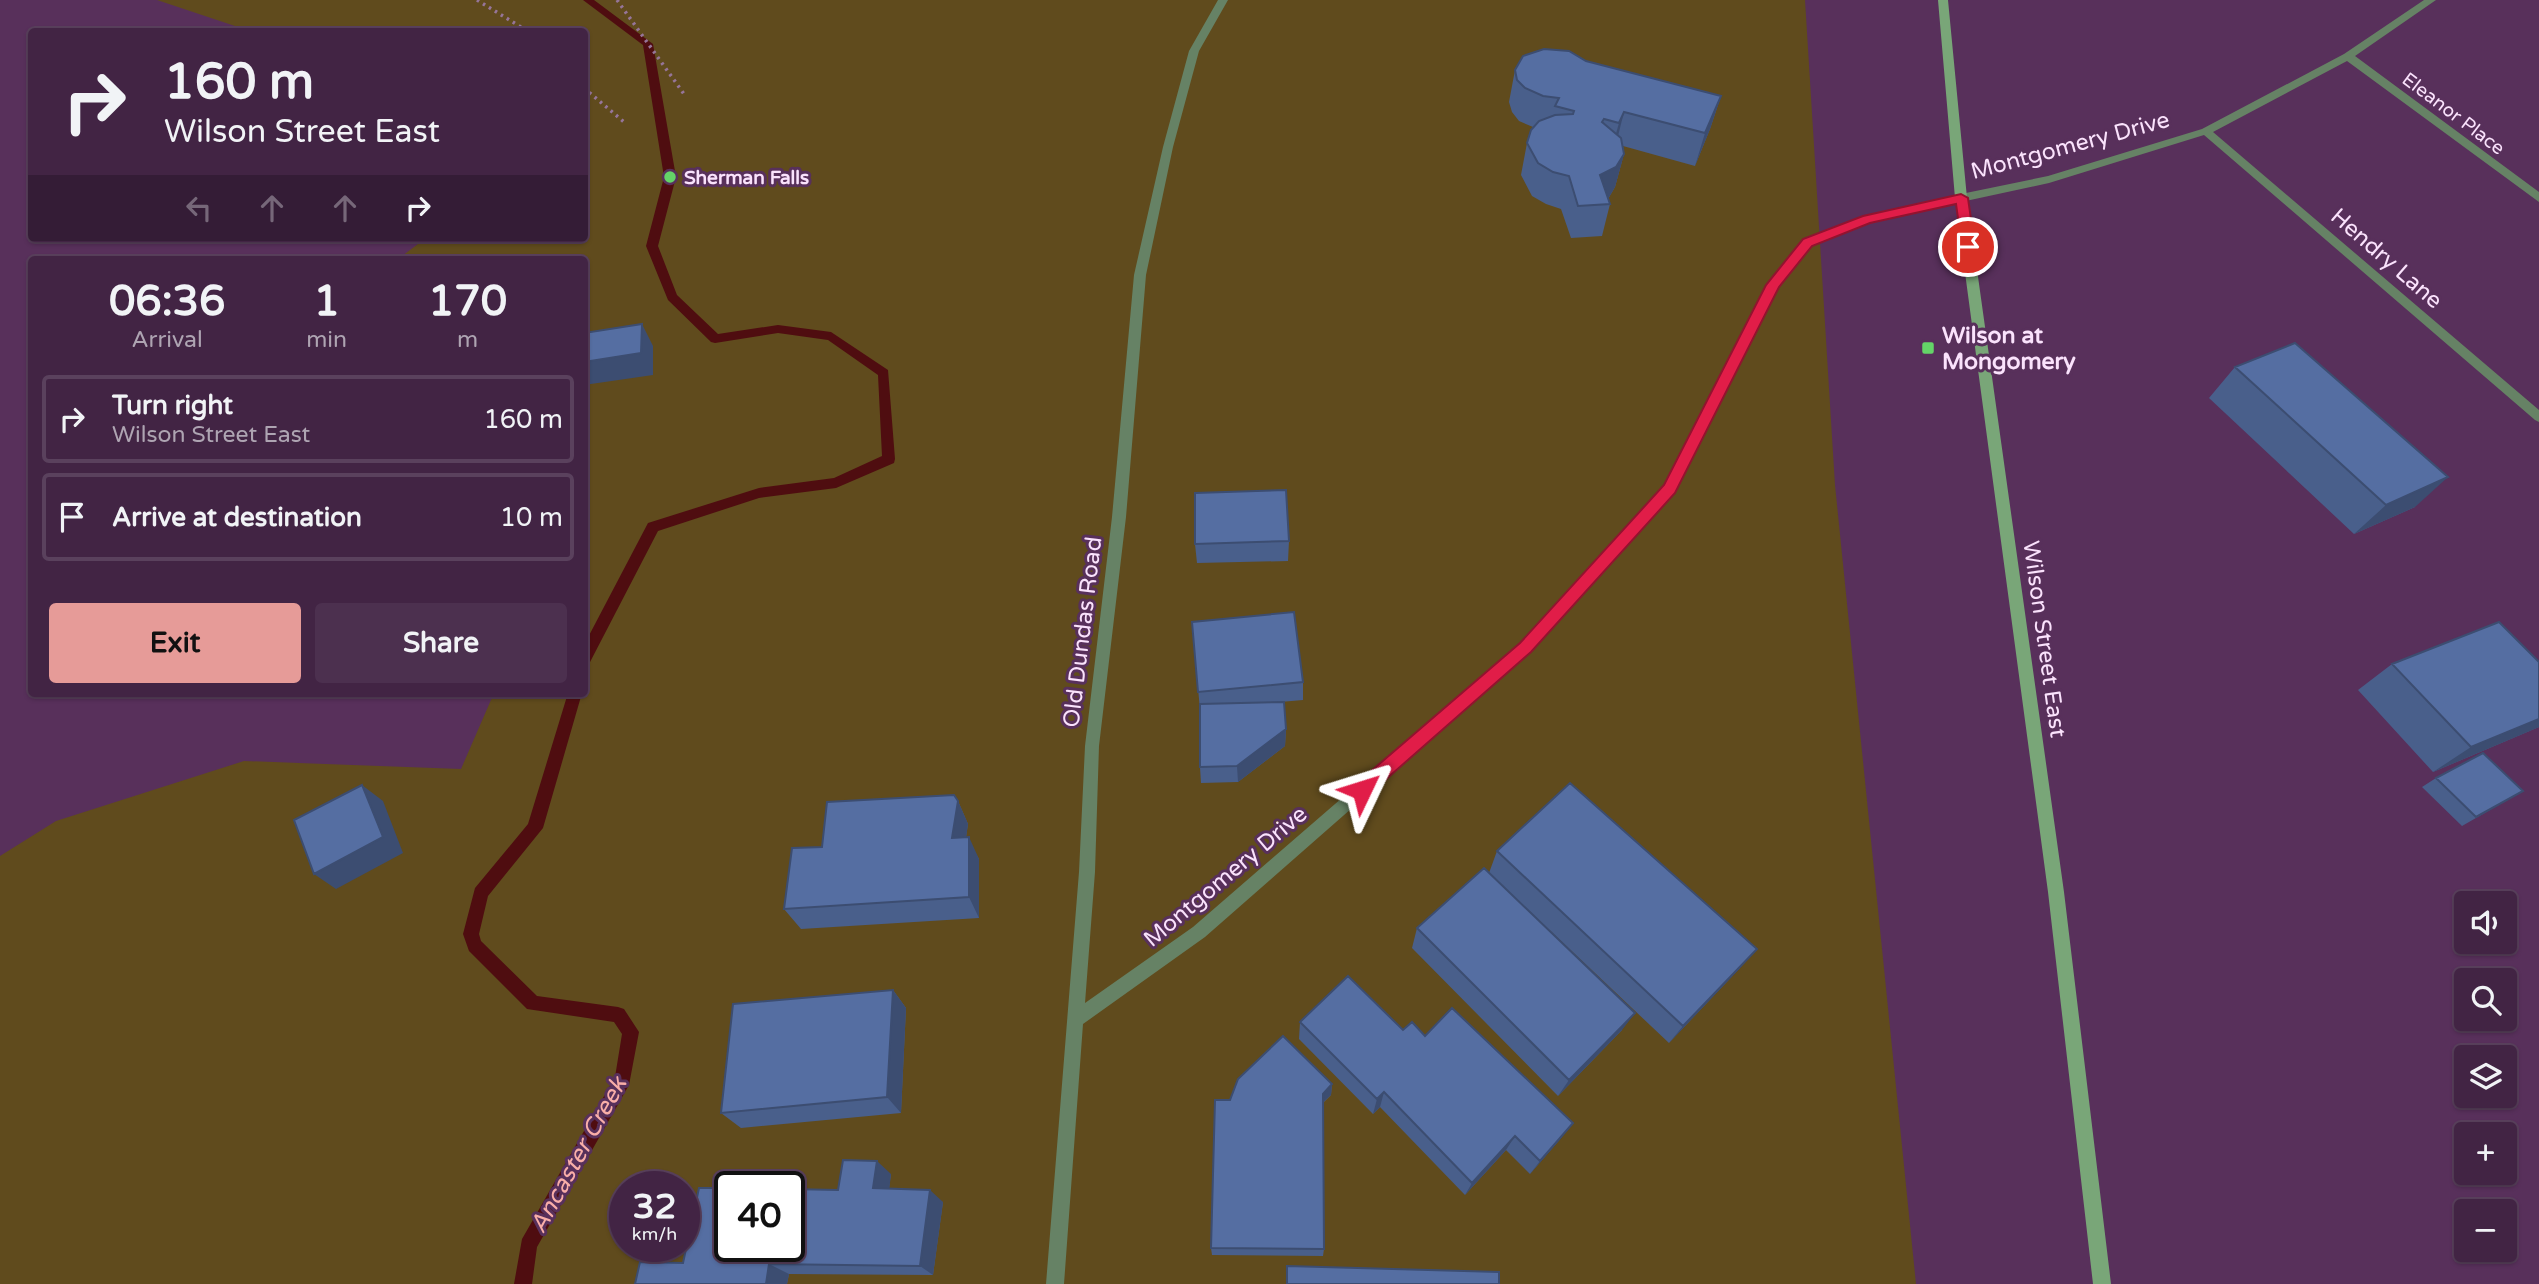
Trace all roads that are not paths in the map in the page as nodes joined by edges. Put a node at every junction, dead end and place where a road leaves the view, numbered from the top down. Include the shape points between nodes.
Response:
1 (1223, 0) edge
2 (1943, 0) edge
3 (2431, 0) edge
4 (2348, 56) junction
5 (2206, 131) junction
6 (1961, 198) junction
7 (2539, 198) edge
8 (2539, 417) edge
9 (1076, 1019) junction
10 (1055, 1284) edge
11 (2102, 1284) edge

1 - 9 street, Old Dundas Road via 1194,51 1140,275 1119,517 1092,746
2 - 6 main road, Wilson Street East
3 - 4 street, Montgomery Drive
4 - 5 street, Montgomery Drive
4 - 7 street, Eleanor Place
5 - 6 street, Montgomery Drive via 2049,179
5 - 8 street, Hendry Lane
6 - 9 street, Montgomery Drive via 1867,219 1807,243 1773,285 1669,489 1526,647 1199,932
6 - 11 main road, Wilson Street East via 2054,879
9 - 10 street, Old Dundas Road

